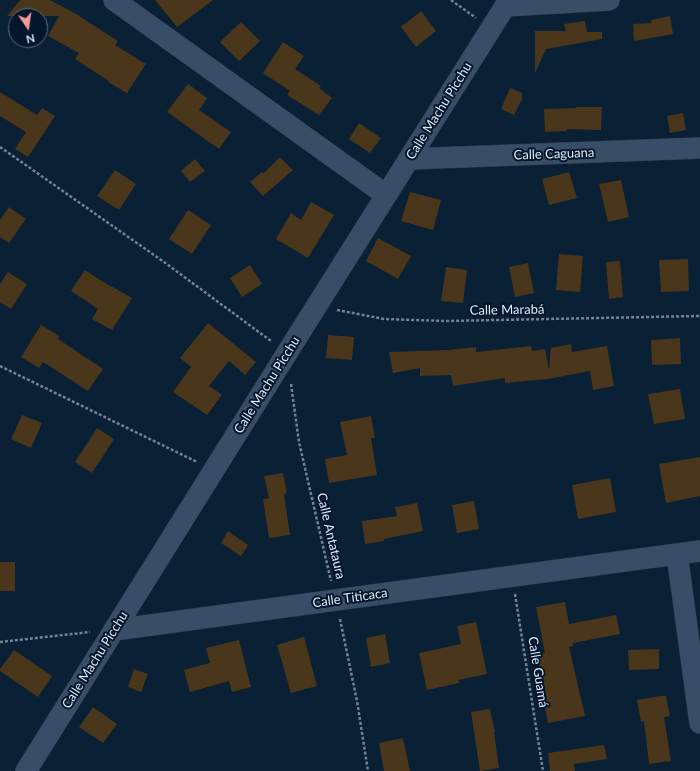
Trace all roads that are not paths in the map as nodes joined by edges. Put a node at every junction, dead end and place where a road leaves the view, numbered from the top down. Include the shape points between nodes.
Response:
1 (114, 0) edge
2 (609, 0) edge
3 (507, 3) edge
4 (700, 148) edge
5 (408, 159) junction
6 (386, 195) junction
7 (700, 551) edge
8 (677, 554) junction
9 (114, 630) junction
10 (700, 723) edge
11 (26, 771) edge

1 - 6 street
2 - 3 street
3 - 5 street, Calle Machu Picchu
4 - 5 street, Calle Caguana
5 - 6 street, Calle Machu Picchu
6 - 9 street, Calle Machu Picchu
7 - 8 street, Calle Titicaca
8 - 9 street, Calle Titicaca
8 - 10 street
9 - 11 street, Calle Machu Picchu

